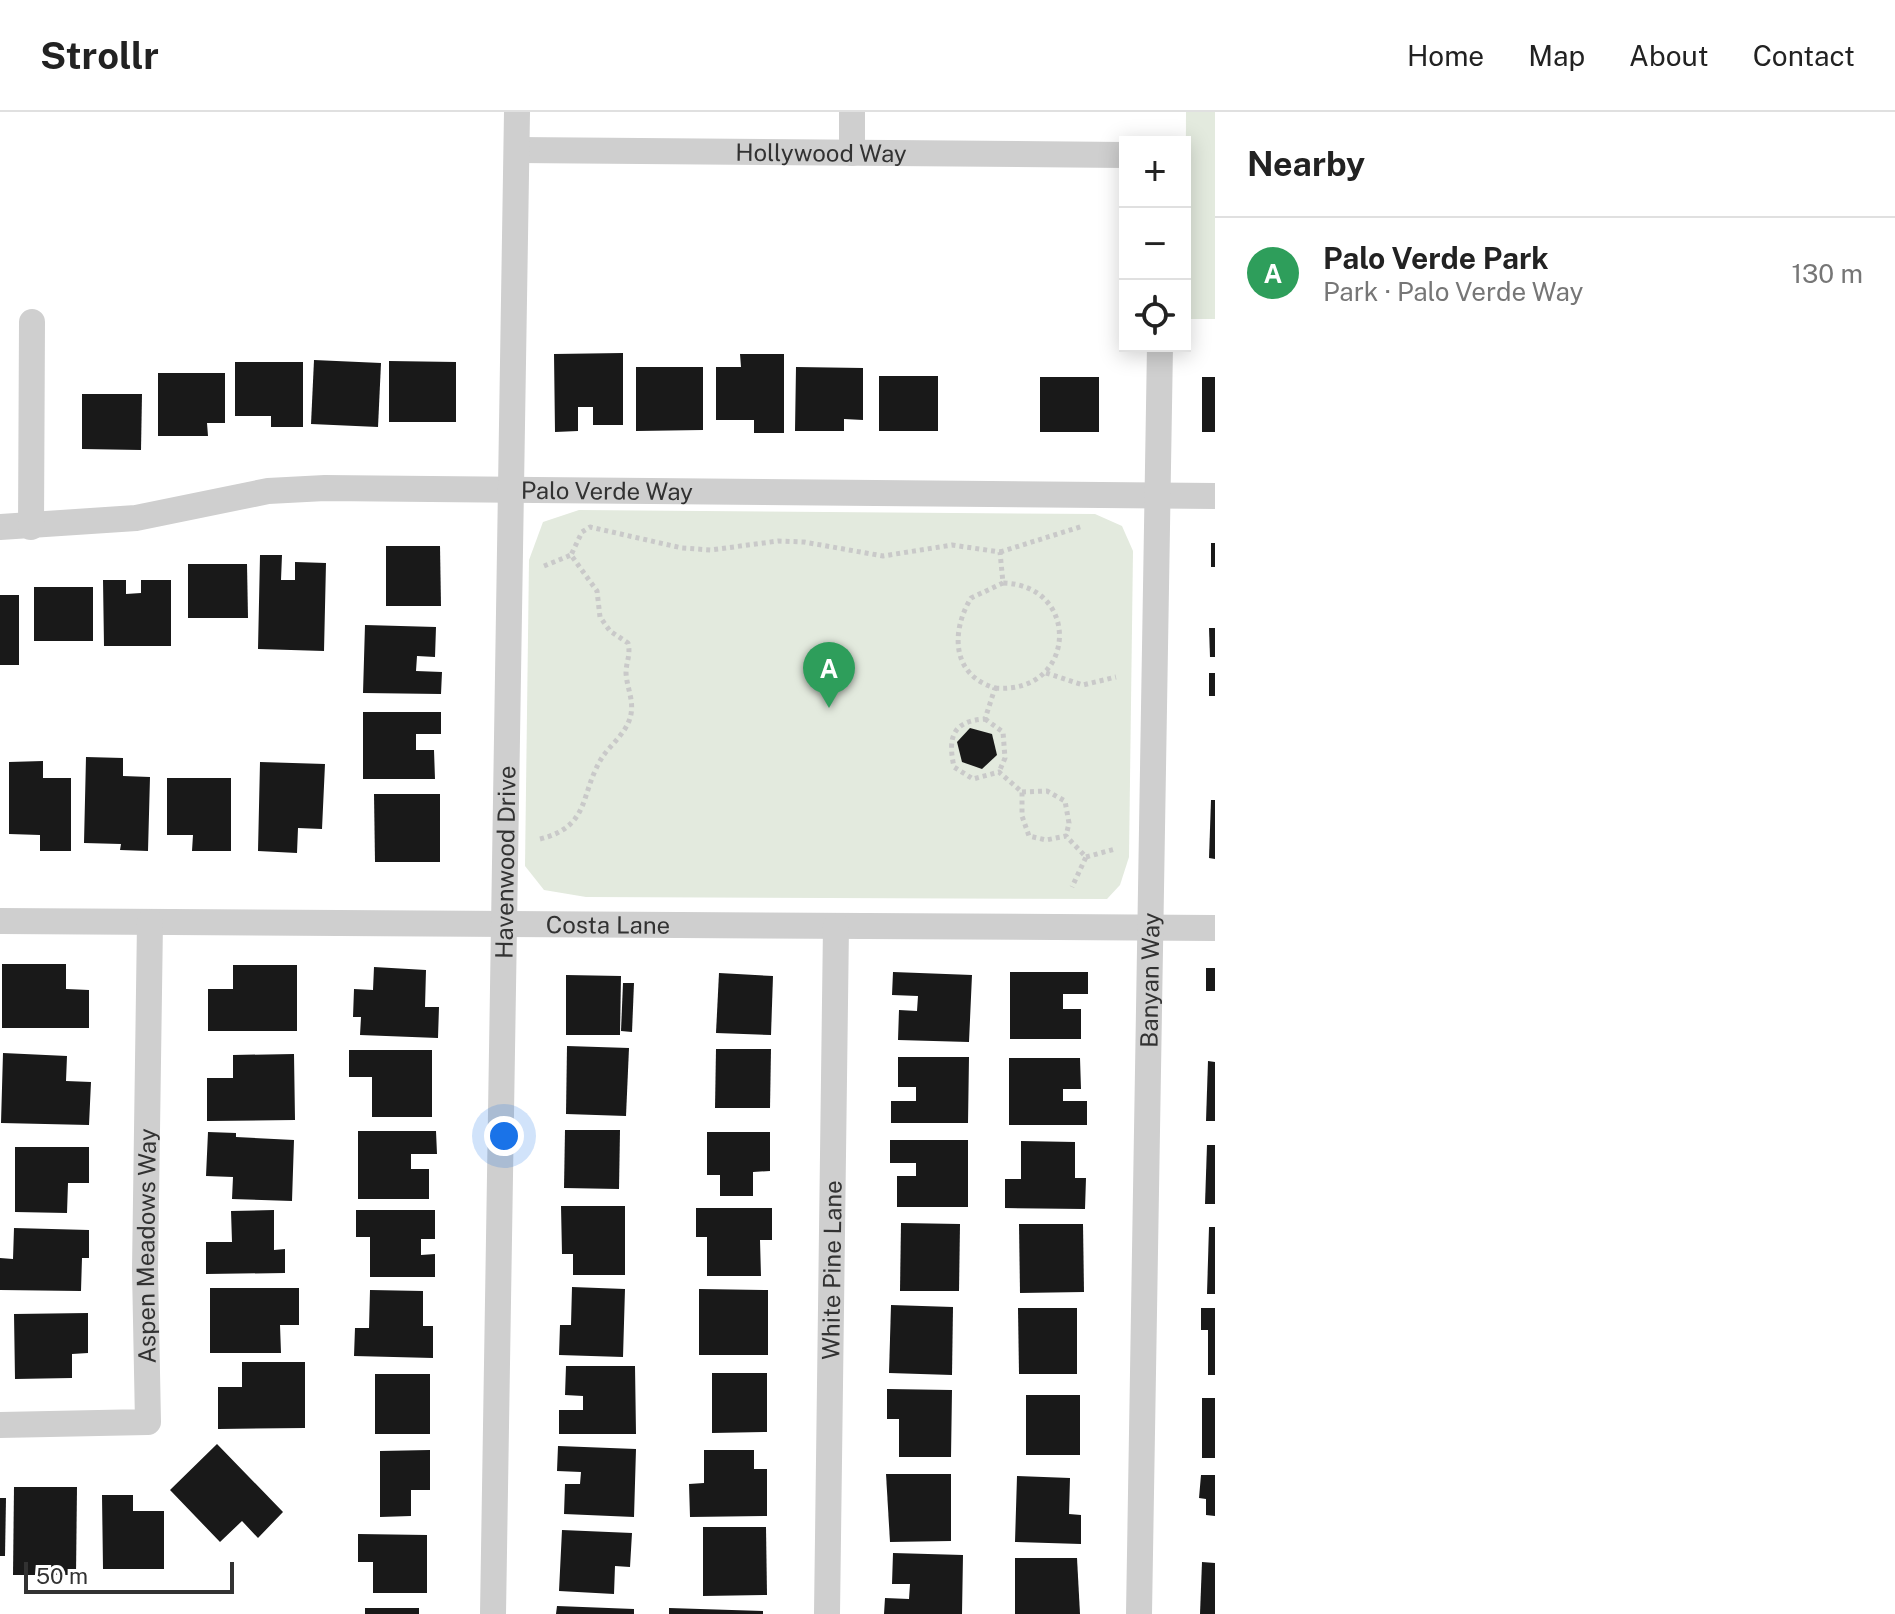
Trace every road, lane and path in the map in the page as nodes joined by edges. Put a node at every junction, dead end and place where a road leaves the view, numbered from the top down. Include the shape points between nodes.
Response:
1 (517, 112) edge
2 (852, 112) edge
3 (517, 150) junction
4 (852, 153) junction
5 (1119, 155) edge
6 (32, 322) dead end
7 (1160, 352) edge
8 (512, 491) junction
9 (1159, 496) junction
10 (1215, 496) edge
11 (582, 523) dead end
12 (1083, 526) dead end
13 (0, 527) edge
14 (31, 527) junction
15 (590, 527) junction
16 (1000, 552) junction
17 (571, 555) junction
18 (544, 566) dead end
19 (1003, 583) junction
20 (1046, 673) junction
21 (1116, 677) dead end
22 (995, 688) junction
23 (985, 719) junction
24 (999, 772) junction
25 (1022, 792) junction
26 (1066, 836) junction
27 (540, 839) dead end
28 (1115, 849) dead end
29 (1086, 857) junction
30 (1072, 887) dead end
31 (0, 921) edge
32 (150, 922) junction
33 (506, 924) junction
34 (836, 926) junction
35 (1152, 928) junction
36 (1215, 928) edge
37 (0, 1425) edge
38 (493, 1614) edge
39 (827, 1614) edge
40 (1139, 1614) edge

1 - 3 street, Havenwood Drive
2 - 4 street
3 - 4 street, Hollywood Way
3 - 8 street, Havenwood Drive
4 - 5 street, Hollywood Way
6 - 14 street
7 - 9 street, Banyan Way
8 - 9 street, Palo Verde Way
8 - 14 street, Palo Verde Way via 268,491 136,518
8 - 33 street, Havenwood Drive
9 - 10 street, Palo Verde Way
9 - 35 street, Banyan Way
11 - 15 path
12 - 16 path
13 - 14 street, Palo Verde Way
15 - 16 path via 711,550 778,541 883,556 952,545
15 - 17 path
16 - 19 path
17 - 18 path
17 - 27 path via 597,591 600,617 628,643 626,672 633,707 629,723 602,757 573,824 561,834
19 - 20 path via 1035,589 1056,616 1059,645
19 - 22 path via 971,598 956,632 958,656 967,671
20 - 21 path via 1083,685
20 - 22 path via 1020,688
22 - 23 path
23 - 24 path via 1003,732 1006,744
23 - 24 path via 958,727 949,744 954,767 973,779
24 - 25 path
25 - 26 path via 1047,791 1065,801
25 - 26 path via 1029,836
26 - 29 path
28 - 29 path
29 - 30 path
31 - 32 street, Costa Lane
32 - 33 street, Costa Lane
32 - 37 street, Aspen Meadows Way via 148,1422
33 - 34 street, Costa Lane
33 - 38 street, Havenwood Drive
34 - 35 street, Costa Lane
34 - 39 street, White Pine Lane
35 - 36 street, Costa Lane
35 - 40 street, Banyan Way

